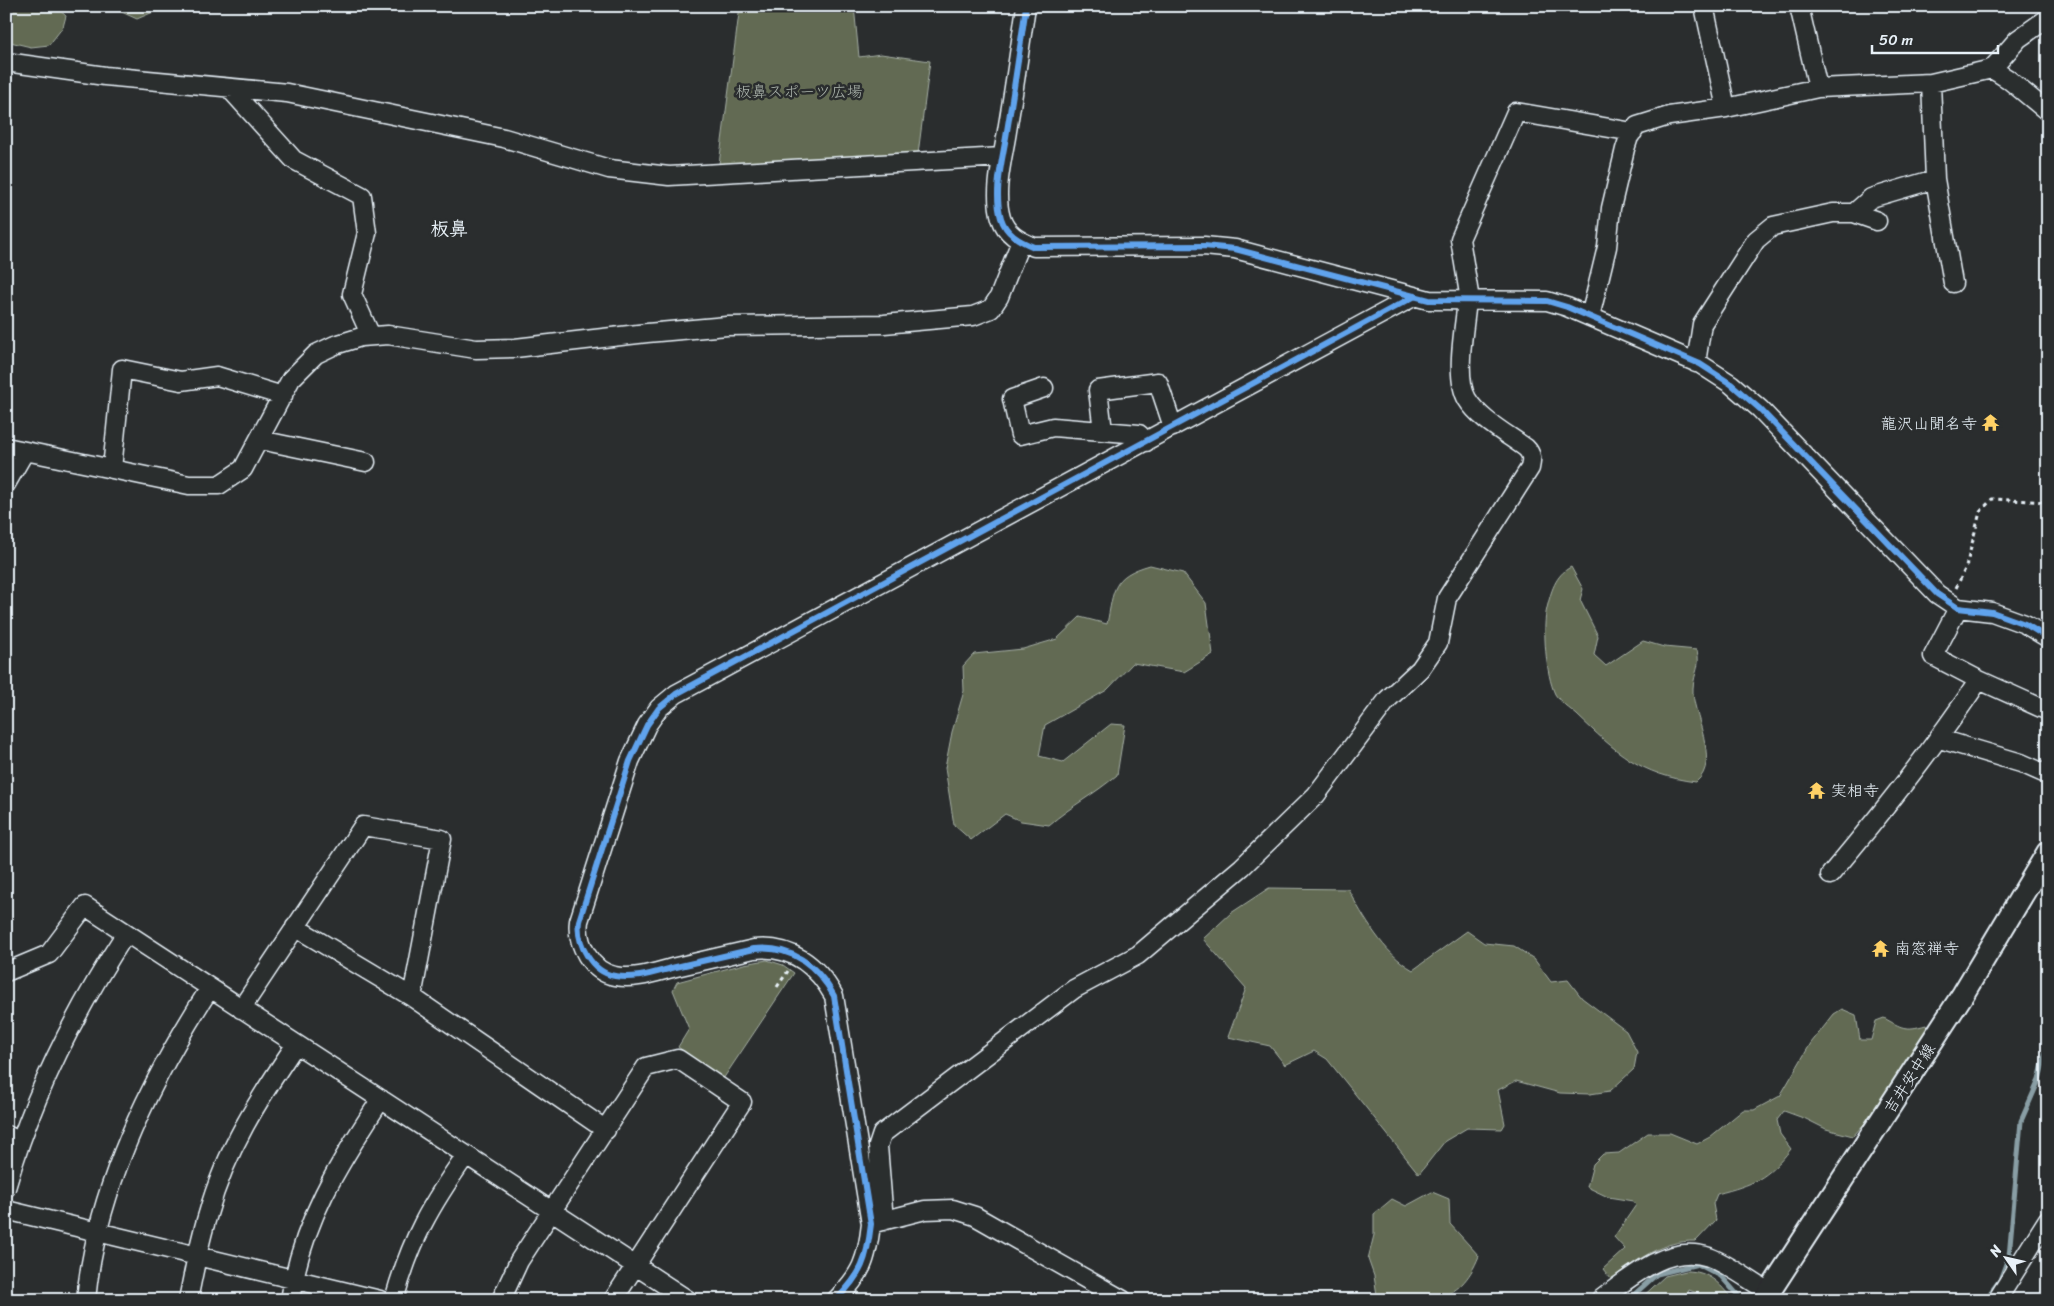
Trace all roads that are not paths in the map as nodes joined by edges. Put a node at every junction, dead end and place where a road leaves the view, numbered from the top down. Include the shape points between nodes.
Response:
1 (1026, 6) edge
2 (1704, 6) edge
3 (1799, 6) edge
4 (2048, 18) edge
5 (6, 62) edge
6 (1992, 69) junction
7 (1931, 83) junction
8 (229, 88) junction
9 (1818, 88) junction
10 (1726, 108) junction
11 (2048, 112) edge
12 (1633, 132) junction
13 (1002, 157) junction
14 (1935, 179) junction
15 (1854, 213) junction
16 (1877, 221) dead end
17 (1021, 241) junction
18 (1954, 283) dead end
19 (1415, 296) junction
20 (1469, 300) junction
21 (1590, 317) junction
22 (371, 336) junction
23 (1696, 363) junction
24 (1044, 388) dead end
25 (283, 396) junction
26 (1174, 426) junction
27 (1103, 431) junction
28 (260, 440) junction
29 (1146, 442) junction
30 (6, 447) edge
31 (26, 451) junction
32 (366, 462) dead end
33 (112, 469) junction
34 (6, 484) edge
35 (1952, 604) junction
36 (2048, 638) edge
37 (1979, 680) junction
38 (2048, 712) edge
39 (1940, 738) junction
40 (2048, 775) edge
41 (2048, 852) edge
42 (1830, 875) dead end
43 (295, 927) junction
44 (126, 933) junction
45 (6, 972) edge
46 (210, 988) junction
47 (412, 997) junction
48 (241, 1009) junction
49 (296, 1044) junction
50 (381, 1100) junction
51 (606, 1130) junction
52 (13, 1138) edge
53 (466, 1155) junction
54 (6, 1188) edge
55 (6, 1210) edge
56 (552, 1211) junction
57 (2048, 1219) edge
58 (877, 1222) junction
59 (99, 1232) junction
60 (198, 1256) junction
61 (634, 1265) junction
62 (294, 1279) junction
63 (1766, 1296) edge
64 (86, 1300) edge
65 (188, 1300) edge
66 (290, 1300) edge
67 (380, 1300) edge
68 (394, 1300) edge
69 (501, 1300) edge
70 (613, 1300) edge
71 (688, 1300) edge
72 (836, 1300) edge
73 (1124, 1300) edge
74 (1600, 1300) edge
75 (1997, 1300) edge

1 - 13 street
2 - 10 street
3 - 9 street
4 - 6 street via 2018,39
5 - 8 street
6 - 7 street
6 - 11 street
7 - 9 street
7 - 14 street
8 - 13 street via 297,95 504,138 609,169 668,176
8 - 22 street via 294,160 362,196 367,233 352,294
9 - 10 street
10 - 12 street via 1669,116 1638,126
12 - 20 street via 1516,112 1460,239
12 - 21 street via 1624,149 1611,208 1607,247
13 - 17 street via 999,204 1002,219 1010,234
14 - 15 street via 1871,198
14 - 18 street
15 - 16 street
15 - 23 street via 1833,213 1773,226 1756,240 1702,324
17 - 19 street via 1034,247 1235,248
17 - 22 street via 999,297 990,309 973,316 884,324 726,326 515,348 476,349 388,335
19 - 20 street via 1429,300
19 - 26 street
20 - 21 street via 1547,301
20 - 58 street via 1461,373 1466,398 1479,413 1526,448 1532,460 1447,598 1438,642 1420,669 1388,699 1316,795 1242,867 1138,955 1074,988 882,1134 878,1146
21 - 23 street
22 - 25 street via 335,344 316,354 291,379
23 - 35 street via 1731,384 1760,409 1937,594
24 - 27 street via 1012,399 1020,435 1053,427
25 - 28 street
25 - 33 street via 217,376 181,381 122,369
26 - 27 street via 1158,382 1098,390
26 - 29 street
27 - 29 street via 1139,434
28 - 32 street
28 - 33 street via 243,469 219,485 188,485
29 - 58 street via 686,686 659,708 630,761 579,921 581,945 599,968 615,976 636,977 773,947 788,952 814,969 834,996
30 - 31 street
31 - 33 street
31 - 34 street
35 - 36 street via 1992,612 2025,624
35 - 37 street via 1934,656
37 - 38 street
37 - 39 street
39 - 40 street via 2021,763
39 - 42 street
41 - 63 main road, 吉井安中線 via 1963,994
43 - 47 street
43 - 47 street via 363,826 442,839
43 - 48 street
44 - 45 street via 85,906 50,954
44 - 46 street
44 - 52 street via 72,1021
46 - 48 street
46 - 59 street via 178,1039 141,1112 112,1186
47 - 51 street
48 - 49 street
49 - 50 street
49 - 60 street via 264,1091 236,1144 208,1213
50 - 53 street
50 - 62 street via 341,1161 313,1214
51 - 56 street
51 - 61 street via 646,1067 678,1059 742,1102
52 - 54 street
53 - 56 street
53 - 68 street via 435,1199 416,1234
55 - 59 street
56 - 61 street
56 - 69 street via 519,1261
57 - 75 street
58 - 72 street via 861,1271
58 - 73 street via 926,1210 953,1209 975,1216
59 - 60 street
59 - 64 street
60 - 62 street
60 - 65 street
61 - 70 street
61 - 71 street
62 - 66 street
62 - 67 street
63 - 74 street via 1709,1257 1682,1253 1645,1267

